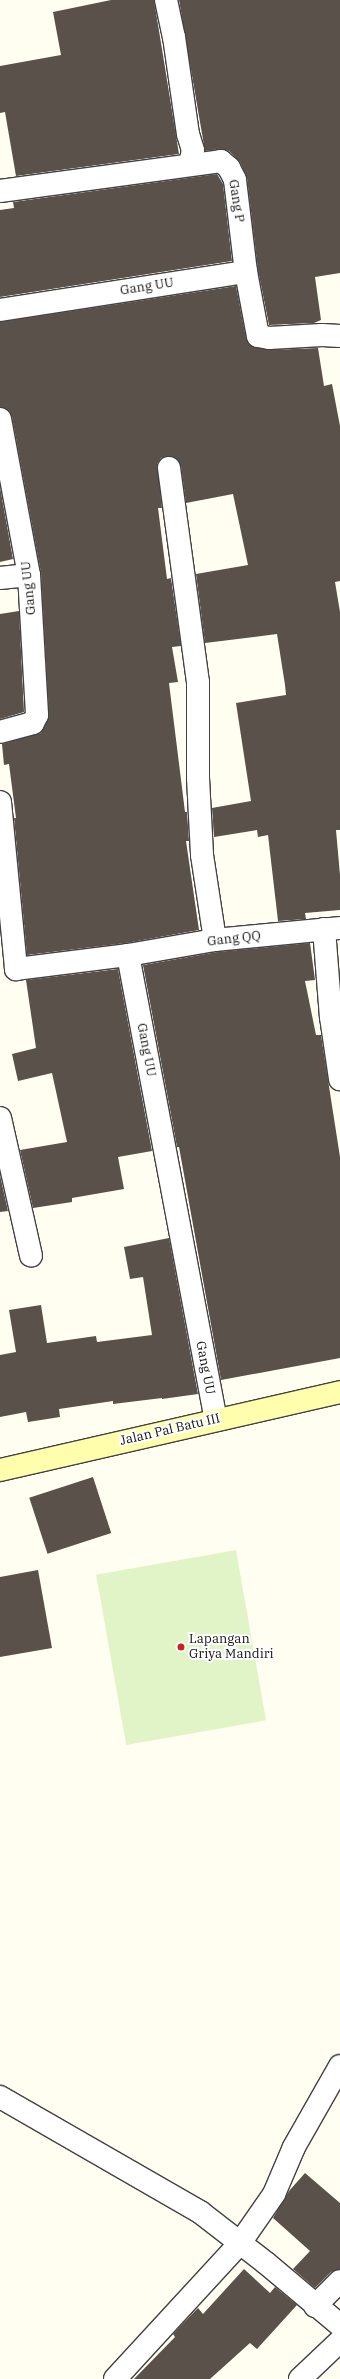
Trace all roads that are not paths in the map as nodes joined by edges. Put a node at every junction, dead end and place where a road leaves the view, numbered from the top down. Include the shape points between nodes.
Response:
1 (166, 0) edge
2 (190, 164) junction
3 (0, 191) edge
4 (246, 272) junction
5 (0, 310) edge
6 (340, 336) edge
7 (0, 419) edge
8 (169, 468) dead end
9 (29, 575) junction
10 (0, 578) edge
11 (0, 732) edge
12 (0, 802) edge
13 (332, 928) edge
14 (215, 940) junction
15 (128, 955) junction
16 (8, 971) edge
17 (340, 1079) edge
18 (0, 1118) edge
19 (31, 1256) dead end
20 (340, 1392) edge
21 (216, 1420) junction
22 (0, 1470) edge
23 (340, 2066) edge
24 (0, 2097) edge
25 (240, 2243) junction
26 (340, 2281) edge
27 (315, 2306) junction
28 (336, 2321) edge
29 (340, 2341) edge
30 (115, 2379) edge
31 (300, 2379) edge

1 - 2 street via 188,134 193,150
2 - 3 street, Gang P
2 - 4 street, Gang P via 221,161 229,168 235,180
4 - 5 street, Gang UU
4 - 6 street, Gang P via 258,336
7 - 9 street, Gang UU
8 - 14 street via 198,682 198,778 202,855
9 - 10 street
9 - 11 street, Gang UU via 37,715 33,723
12 - 16 street
13 - 14 street, Gang QQ
13 - 17 street via 331,1017
14 - 15 street, Gang QQ
15 - 16 street
15 - 21 street, Gang UU
18 - 19 street
20 - 21 street, Jalan Pal Batu III
21 - 22 street, Jalan Pal Batu III
23 - 25 street via 294,2147 274,2194
24 - 25 street via 200,2212
25 - 27 street
25 - 30 street
26 - 27 street
27 - 28 street
29 - 31 street

